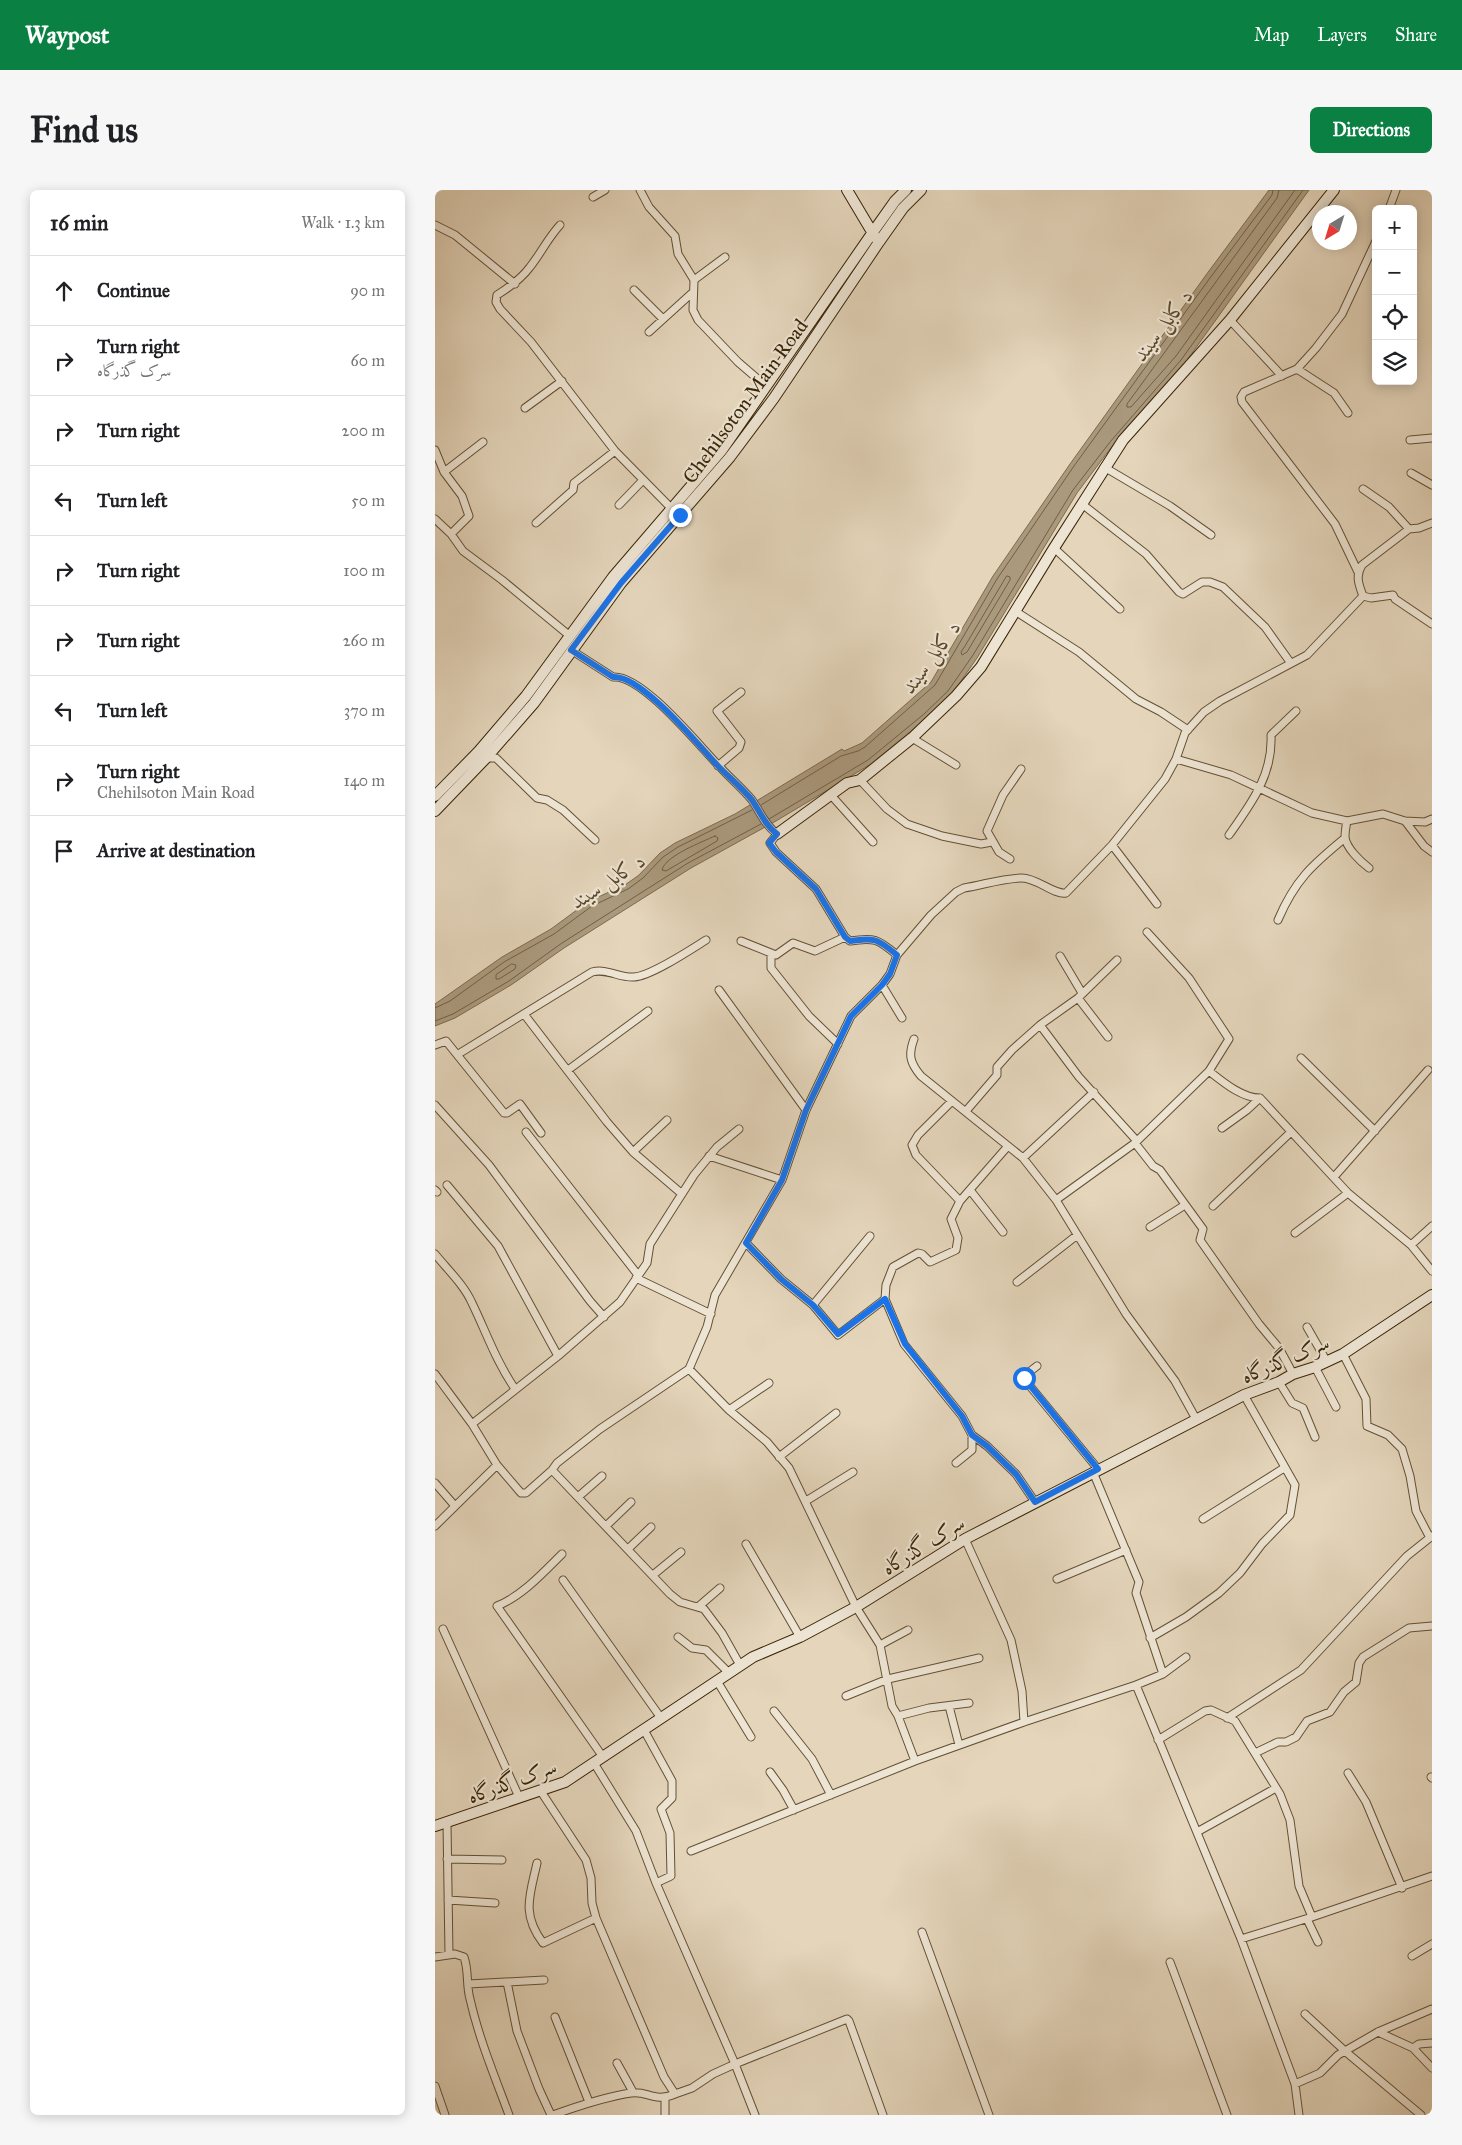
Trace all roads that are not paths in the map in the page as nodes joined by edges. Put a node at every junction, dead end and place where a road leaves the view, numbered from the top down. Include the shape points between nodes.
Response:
1 (605, 190) edge
2 (640, 190) edge
3 (847, 190) edge
4 (906, 190) edge
5 (921, 190) edge
6 (1334, 190) edge
7 (1396, 190) edge
8 (593, 197) dead end
9 (1390, 205) edge
10 (435, 225) edge
11 (560, 226) dead end
12 (873, 232) junction
13 (879, 242) junction
14 (1372, 250) edge
15 (725, 257) dead end
16 (694, 280) junction
17 (515, 284) junction
18 (634, 290) dead end
19 (693, 293) junction
20 (663, 319) junction
21 (1230, 320) junction
22 (649, 332) dead end
23 (1297, 369) junction
24 (1282, 376) junction
25 (562, 381) junction
26 (767, 387) junction
27 (525, 408) dead end
28 (1348, 413) dead end
29 (1432, 438) edge
30 (1410, 440) dead end
31 (483, 442) dead end
32 (435, 450) edge
33 (615, 451) junction
34 (1104, 467) junction
35 (444, 472) junction
36 (1411, 473) dead end
37 (643, 480) junction
38 (1432, 486) edge
39 (1363, 489) dead end
40 (1082, 504) junction
41 (619, 505) dead end
42 (672, 509) junction
43 (436, 521) edge
44 (536, 523) dead end
45 (1432, 523) edge
46 (1409, 529) junction
47 (451, 534) junction
48 (1211, 535) dead end
49 (1054, 548) junction
50 (1358, 572) junction
51 (1363, 596) junction
52 (1120, 609) dead end
53 (1015, 611) junction
54 (1432, 624) edge
55 (569, 636) junction
56 (571, 650) junction
57 (1290, 662) junction
58 (741, 692) dead end
59 (1295, 711) dead end
60 (1188, 730) junction
61 (913, 738) junction
62 (486, 758) junction
63 (1176, 759) junction
64 (956, 765) dead end
65 (718, 766) junction
66 (1021, 769) dead end
67 (860, 780) junction
68 (1260, 790) junction
69 (831, 794) junction
70 (435, 796) edge
71 (435, 811) edge
72 (1432, 819) edge
73 (1347, 820) junction
74 (1405, 821) junction
75 (773, 831) junction
76 (1229, 835) dead end
77 (1345, 838) junction
78 (595, 840) dead end
79 (873, 842) dead end
80 (992, 842) junction
81 (1112, 845) junction
82 (1432, 852) edge
83 (1010, 859) dead end
84 (1369, 868) dead end
85 (1157, 904) dead end
86 (1279, 920) dead end
87 (1147, 932) dead end
88 (845, 937) junction
89 (707, 940) dead end
90 (741, 941) dead end
91 (771, 953) junction
92 (897, 955) junction
93 (1061, 956) dead end
94 (1117, 960) dead end
95 (882, 985) junction
96 (719, 990) dead end
97 (1080, 996) junction
98 (648, 1011) dead end
99 (524, 1014) junction
100 (902, 1018) dead end
101 (1040, 1026) junction
102 (1108, 1037) dead end
103 (914, 1039) dead end
104 (837, 1044) junction
105 (435, 1045) edge
106 (460, 1053) dead end
107 (1301, 1058) dead end
108 (568, 1070) junction
109 (1428, 1070) dead end
110 (1209, 1071) junction
111 (1094, 1092) junction
112 (1259, 1098) junction
113 (951, 1102) junction
114 (435, 1105) edge
115 (806, 1110) junction
116 (966, 1111) junction
117 (667, 1120) dead end
118 (1222, 1128) dead end
119 (739, 1129) dead end
120 (1375, 1131) junction
121 (526, 1132) dead end
122 (1291, 1132) junction
123 (541, 1133) dead end
124 (1136, 1141) junction
125 (1008, 1146) junction
126 (633, 1152) junction
127 (709, 1156) junction
128 (1023, 1158) junction
129 (1333, 1177) junction
130 (782, 1180) junction
131 (447, 1185) dead end
132 (970, 1190) junction
133 (1348, 1193) junction
134 (682, 1194) junction
135 (1056, 1200) junction
136 (960, 1201) junction
137 (1185, 1205) junction
138 (1213, 1206) dead end
139 (1432, 1226) edge
140 (1150, 1228) dead end
141 (1003, 1232) dead end
142 (1295, 1233) dead end
143 (870, 1236) dead end
144 (1076, 1236) junction
145 (746, 1243) junction
146 (1411, 1245) junction
147 (435, 1254) edge
148 (1432, 1271) edge
149 (637, 1277) junction
150 (1017, 1282) dead end
151 (1430, 1298) edge
152 (885, 1299) junction
153 (813, 1305) junction
154 (711, 1314) junction
155 (604, 1317) junction
156 (1307, 1327) dead end
157 (1343, 1354) junction
158 (558, 1356) junction
159 (1327, 1362) junction
160 (1037, 1366) dead end
161 (1315, 1367) junction
162 (689, 1369) junction
163 (435, 1374) edge
164 (1293, 1374) junction
165 (1279, 1382) junction
166 (769, 1383) dead end
167 (515, 1389) junction
168 (1244, 1395) junction
169 (1336, 1407) dead end
170 (729, 1410) junction
171 (836, 1412) dead end
172 (1196, 1419) junction
173 (472, 1424) junction
174 (972, 1435) junction
175 (1315, 1437) dead end
176 (779, 1457) junction
177 (956, 1463) dead end
178 (497, 1465) junction
179 (1284, 1468) junction
180 (552, 1470) junction
181 (1096, 1471) junction
182 (853, 1472) dead end
183 (602, 1476) dead end
184 (435, 1483) edge
185 (578, 1497) junction
186 (805, 1501) junction
187 (631, 1502) dead end
188 (1035, 1502) junction
189 (455, 1506) junction
190 (1203, 1519) dead end
191 (435, 1526) edge
192 (606, 1526) junction
193 (651, 1527) dead end
194 (1431, 1537) edge
195 (965, 1539) junction
196 (746, 1544) dead end
197 (628, 1549) junction
198 (1126, 1550) junction
199 (681, 1552) dead end
200 (562, 1554) dead end
201 (653, 1575) junction
202 (1057, 1579) dead end
203 (563, 1580) dead end
204 (720, 1588) dead end
205 (698, 1607) junction
206 (856, 1608) junction
207 (1432, 1626) edge
208 (443, 1628) dead end
209 (908, 1630) dead end
210 (678, 1637) dead end
211 (800, 1637) junction
212 (1150, 1638) junction
213 (880, 1645) junction
214 (979, 1658) dead end
215 (1186, 1658) dead end
216 (741, 1665) junction
217 (729, 1673) junction
218 (1163, 1674) junction
219 (888, 1679) junction
220 (717, 1681) junction
221 (1136, 1685) junction
222 (846, 1696) dead end
223 (969, 1703) dead end
224 (949, 1706) junction
225 (774, 1711) dead end
226 (898, 1716) junction
227 (661, 1718) junction
228 (1227, 1718) junction
229 (1024, 1722) junction
230 (644, 1730) junction
231 (751, 1737) dead end
232 (1158, 1740) junction
233 (959, 1745) junction
234 (1255, 1753) junction
235 (603, 1757) junction
236 (915, 1761) junction
237 (594, 1763) junction
238 (770, 1772) dead end
239 (1348, 1774) dead end
240 (1277, 1788) junction
241 (540, 1790) junction
242 (831, 1795) junction
243 (519, 1797) junction
244 (794, 1810) junction
245 (447, 1823) junction
246 (435, 1826) edge
247 (1197, 1832) junction
248 (691, 1851) dead end
249 (447, 1859) junction
250 (502, 1860) dead end
251 (537, 1863) dead end
252 (1432, 1876) edge
253 (656, 1883) junction
254 (1402, 1888) junction
255 (448, 1900) junction
256 (495, 1902) dead end
257 (596, 1918) junction
258 (1310, 1918) junction
259 (922, 1932) dead end
260 (1241, 1939) junction
261 (1318, 1942) dead end
262 (1432, 1944) edge
263 (449, 1955) junction
264 (1412, 1956) dead end
265 (435, 1958) edge
266 (1170, 1962) dead end
267 (544, 1980) dead end
268 (507, 1982) junction
269 (467, 1984) junction
270 (1432, 2009) edge
271 (1305, 2014) dead end
272 (555, 2017) dead end
273 (1379, 2032) junction
274 (1432, 2042) edge
275 (1413, 2048) junction
276 (1346, 2052) junction
277 (617, 2063) dead end
278 (735, 2064) junction
279 (1432, 2068) edge
280 (1295, 2084) junction
281 (435, 2086) edge
282 (633, 2092) junction
283 (675, 2094) junction
284 (665, 2099) junction
285 (589, 2102) junction
286 (445, 2115) edge
287 (509, 2115) edge
288 (552, 2115) edge
289 (665, 2115) edge
290 (755, 2115) edge
291 (883, 2115) edge
292 (989, 2115) edge
293 (1227, 2115) edge
294 (1299, 2115) edge
295 (1421, 2115) edge

1 - 8 street
2 - 16 street via 649,206 675,236 678,254
3 - 12 street
4 - 12 street, Chehilsoton Main Road
5 - 13 street, Chehilsoton Main Road via 903,208
6 - 21 street
7 - 9 street
10 - 17 street via 477,251
11 - 17 street
12 - 13 street
12 - 26 street, Chehilsoton Main Road
13 - 56 street, Chehilsoton Main Road via 774,398 730,457 621,583
14 - 23 street via 1342,314
15 - 16 street
16 - 19 street
17 - 25 street via 497,296 496,302
18 - 20 street
19 - 20 street
19 - 26 street via 693,310 698,320
20 - 22 street
21 - 24 street
21 - 34 street via 1123,440
23 - 24 street
23 - 28 street via 1335,393
24 - 50 street via 1244,392 1242,402 1335,524
25 - 27 street
25 - 33 street
26 - 42 street, Chehilsoton Main Road via 722,450
29 - 30 street
31 - 35 street
32 - 35 street
33 - 37 street
33 - 44 street via 575,483 573,490
34 - 40 street
34 - 48 street
35 - 47 street via 462,496 469,516
36 - 38 street
37 - 41 street
37 - 42 street
39 - 46 street via 1389,507
40 - 49 street
40 - 57 street via 1146,554 1179,592 1183,594 1202,582 1223,587 1265,627
42 - 55 street, Chehilsoton Main Road via 613,577
43 - 47 street
45 - 46 street
46 - 50 street via 1374,555
47 - 55 street via 463,551
49 - 52 street
49 - 53 street
50 - 51 street
51 - 54 street via 1393,595
51 - 57 street via 1307,655
53 - 60 street via 1079,652 1135,699
53 - 61 street via 981,667 957,696
55 - 70 street, Chehilsoton Main Road via 526,696
56 - 62 street, Chehilsoton Main Road via 534,702
56 - 65 street via 613,677 620,676 634,684 674,716
57 - 60 street via 1220,701 1204,712
58 - 65 street via 717,711 741,742 739,748
59 - 68 street via 1271,735 1269,766
60 - 63 street
61 - 64 street
61 - 67 street
62 - 71 street, Chehilsoton Main Road
62 - 78 street via 496,758 537,798 563,810
63 - 68 street via 1231,775
63 - 81 street via 1165,779
65 - 75 street via 751,800
66 - 80 street via 990,823 987,831
67 - 69 street via 847,783
67 - 80 street via 887,809 907,824 942,836 981,844
68 - 73 street via 1312,813
68 - 76 street
69 - 75 street
69 - 79 street
72 - 74 street
73 - 74 street via 1383,814
73 - 77 street
74 - 82 street
75 - 88 street via 769,843 816,889
77 - 84 street
77 - 86 street via 1297,883
80 - 83 street
81 - 85 street
81 - 92 street via 1066,893 1023,878 956,892
87 - 110 street via 1189,978 1229,1038
88 - 91 street via 815,951 793,943 776,955
88 - 92 street via 850,941 880,940
89 - 99 street via 634,977 600,970 592,972
90 - 91 street
91 - 104 street via 771,968 809,1016
92 - 95 street
93 - 97 street
94 - 97 street
95 - 100 street
95 - 104 street via 851,1016
96 - 115 street
97 - 101 street
97 - 102 street
98 - 108 street
99 - 106 street
99 - 108 street
101 - 111 street
101 - 116 street via 997,1067 997,1075
103 - 113 street via 910,1061 921,1076
104 - 115 street
105 - 123 street via 446,1041 504,1112 520,1104
107 - 120 street
108 - 126 street
109 - 120 street
110 - 112 street via 1229,1086 1252,1098
110 - 124 street
111 - 124 street
111 - 128 street
112 - 118 street
112 - 122 street
113 - 116 street
113 - 136 street via 912,1144 916,1155
114 - 155 street via 489,1165
115 - 130 street
116 - 125 street
117 - 126 street
119 - 127 street
120 - 129 street
121 - 149 street
122 - 129 street
122 - 138 street
124 - 135 street
124 - 137 street
125 - 128 street
125 - 132 street
126 - 134 street
127 - 130 street
127 - 134 street
128 - 135 street
129 - 133 street
130 - 145 street
131 - 158 street via 498,1246
132 - 136 street
132 - 141 street
133 - 142 street
133 - 146 street
134 - 149 street via 650,1244 647,1263
135 - 144 street
136 - 152 street via 951,1219 958,1238 956,1250 930,1262 918,1254 893,1267
137 - 140 street
137 - 164 street via 1203,1229 1200,1240 1279,1348
139 - 146 street
143 - 153 street
144 - 150 street
144 - 172 street via 1126,1314 1175,1381
145 - 153 street via 781,1279
145 - 154 street via 715,1295
146 - 148 street
147 - 167 street via 472,1302 501,1369
149 - 154 street
149 - 155 street via 620,1302
151 - 157 street, سرک گذرگاه
152 - 153 street via 838,1334
152 - 174 street via 905,1344 962,1416
154 - 162 street
155 - 158 street
156 - 159 street
157 - 159 street, سرک گذرگاه
157 - 194 street via 1366,1399 1367,1426 1388,1435 1401,1449 1416,1511
158 - 167 street
159 - 161 street, سرک گذرگاه
160 - 181 street via 1024,1376 1025,1380
161 - 164 street, سرک گذرگاه
161 - 169 street
162 - 170 street
162 - 180 street via 600,1429
163 - 173 street
164 - 165 street, سرک گذرگاه
165 - 168 street, سرک گذرگاه
165 - 175 street via 1292,1403 1303,1408
166 - 170 street
167 - 173 street
168 - 172 street, سرک گذرگاه
168 - 179 street
170 - 176 street via 767,1442
171 - 176 street
172 - 181 street, سرک گذرگاه
173 - 178 street
174 - 177 street via 972,1450
174 - 188 street via 1016,1474
176 - 186 street via 789,1468
178 - 180 street via 521,1493
178 - 189 street
179 - 190 street
179 - 212 street via 1295,1485 1290,1515 1219,1593
180 - 185 street
181 - 188 street, سرک گذرگاه
181 - 198 street
182 - 186 street
183 - 185 street
184 - 189 street
185 - 192 street
186 - 206 street
187 - 192 street
188 - 195 street, سرک گذرگاه
189 - 191 street
192 - 197 street
193 - 197 street
194 - 228 street via 1407,1556 1301,1670
195 - 206 street, سرک گذرگاه
195 - 229 street via 1011,1640 1022,1691
196 - 211 street
197 - 201 street
198 - 202 street
198 - 212 street via 1139,1582 1136,1593
199 - 201 street
200 - 235 street via 533,1581 497,1606
201 - 205 street via 679,1602
203 - 227 street
204 - 205 street
205 - 216 street via 711,1617
206 - 211 street, سرک گذرگاه
206 - 213 street
207 - 234 street via 1409,1628 1363,1657 1356,1682 1344,1692 1330,1712 1307,1721 1291,1740 1278,1742
208 - 243 street
209 - 213 street
210 - 217 street via 692,1648 706,1650
211 - 216 street, سرک گذرگاه
212 - 218 street
213 - 219 street
214 - 219 street
215 - 218 street
216 - 217 street, سرک گذرگاه
217 - 220 street, سرک گذرگاه
218 - 221 street
219 - 222 street
219 - 226 street via 892,1706
220 - 227 street, سرک گذرگاه
220 - 231 street
221 - 229 street
221 - 232 street
223 - 224 street
224 - 226 street
224 - 233 street
225 - 242 street via 812,1759
226 - 236 street
227 - 230 street, سرک گذرگاه
228 - 232 street via 1205,1710
228 - 234 street via 1235,1722
229 - 233 street
230 - 235 street, سرک گذرگاه
230 - 253 street via 673,1786 672,1798 661,1809 670,1834 671,1876
232 - 247 street
233 - 236 street
234 - 240 street
235 - 237 street, سرک گذرگاه
236 - 242 street
237 - 241 street, سرک گذرگاه via 565,1782
237 - 253 street via 635,1831
238 - 244 street
239 - 254 street via 1366,1802
240 - 247 street
240 - 258 street via 1290,1820 1299,1886
241 - 243 street, سرک گذرگاه
241 - 257 street via 586,1860
242 - 244 street
243 - 245 street, سرک گذرگاه
244 - 248 street
245 - 246 street, سرک گذرگاه
245 - 249 street
247 - 260 street
249 - 250 street
249 - 255 street
251 - 257 street via 528,1913 543,1943
252 - 254 street
253 - 278 street
254 - 258 street
255 - 256 street
255 - 263 street
257 - 283 street via 664,2077
258 - 260 street
258 - 261 street
259 - 292 street
260 - 280 street
262 - 264 street
263 - 265 street
263 - 269 street via 464,1957
266 - 293 street
267 - 268 street
268 - 269 street
268 - 288 street via 517,2031
269 - 287 street via 481,2040
270 - 273 street
271 - 276 street
272 - 285 street
273 - 275 street
273 - 276 street
274 - 275 street
275 - 279 street
276 - 280 street via 1338,2055 1320,2073
276 - 295 street
277 - 282 street
278 - 283 street
278 - 290 street
278 - 291 street via 847,2018
280 - 294 street
281 - 286 street
282 - 284 street
282 - 285 street
283 - 284 street
284 - 289 street
285 - 288 street

